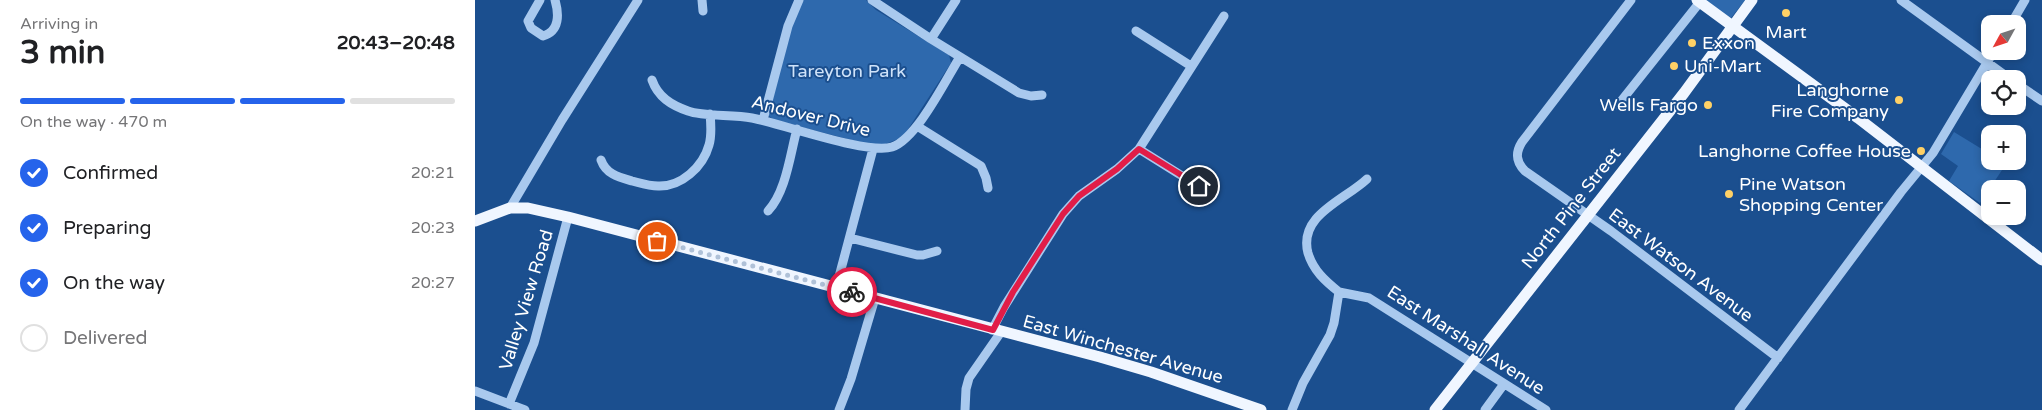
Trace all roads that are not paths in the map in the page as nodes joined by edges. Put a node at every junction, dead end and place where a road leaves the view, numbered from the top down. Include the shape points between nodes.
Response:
1 (540, 0) edge
2 (555, 0) edge
3 (638, 0) edge
4 (702, 0) edge
5 (799, 0) edge
6 (872, 0) edge
7 (956, 0) edge
8 (1631, 0) edge
9 (1752, 0) edge
10 (1901, 0) edge
11 (2025, 0) edge
12 (1698, 1) edge
13 (703, 11) dead end
14 (2016, 15) edge
15 (1224, 16) dead end
16 (1734, 26) junction
17 (1136, 31) dead end
18 (931, 39) junction
19 (960, 57) junction
20 (1988, 62) junction
21 (1191, 66) junction
22 (1998, 70) edge
23 (652, 80) dead end
24 (2026, 90) edge
25 (1042, 95) dead end
26 (2042, 101) edge
27 (1618, 105) dead end
28 (710, 114) junction
29 (763, 120) junction
30 (917, 126) junction
31 (797, 129) junction
32 (873, 149) junction
33 (1139, 149) junction
34 (601, 160) dead end
35 (1922, 168) junction
36 (1367, 179) dead end
37 (988, 188) dead end
38 (1203, 189) dead end
39 (510, 208) junction
40 (768, 211) dead end
41 (1588, 214) junction
42 (568, 217) junction
43 (475, 221) edge
44 (850, 238) junction
45 (937, 251) dead end
46 (2042, 260) edge
47 (836, 288) junction
48 (1339, 292) junction
49 (875, 298) junction
50 (997, 331) junction
51 (1779, 358) junction
52 (1472, 363) junction
53 (1504, 384) junction
54 (475, 391) edge
55 (509, 404) junction
56 (968, 409) edge
57 (525, 410) edge
58 (839, 410) edge
59 (1261, 410) edge
60 (1292, 410) edge
61 (1435, 410) edge
62 (1485, 410) edge
63 (1546, 410) edge
64 (1739, 410) edge

1 - 2 street via 528,21 531,28 543,36 553,30 558,19
3 - 39 street
4 - 13 street
5 - 29 street via 788,26
6 - 18 street
7 - 18 street
8 - 41 street, East Watson Avenue via 1518,149 1518,162 1525,171
9 - 16 main road, North Pine Street
10 - 20 street
11 - 14 street
12 - 16 main road
12 - 27 street
15 - 21 street
16 - 35 main road
16 - 41 main road, North Pine Street
17 - 21 street
18 - 19 street
19 - 25 street via 1019,93
19 - 30 street, Andover Drive
20 - 22 street
20 - 35 street
21 - 33 street
23 - 28 street, Andover Drive via 655,90 666,100 689,112
24 - 26 street
28 - 29 street, Andover Drive
28 - 34 street via 711,137 707,151 690,174 678,182 657,186 626,179 609,172
29 - 31 street, Andover Drive
30 - 32 street, Andover Drive via 896,146
30 - 37 street via 981,166
31 - 32 street, Andover Drive
31 - 40 street via 781,191
32 - 44 street
33 - 38 street
33 - 50 street via 1079,196 1063,214 1013,292
35 - 46 main road
35 - 51 street via 1903,189
36 - 48 street via 1316,218 1307,234 1313,265
39 - 42 main road, East Winchester Avenue via 528,208
39 - 43 main road
41 - 51 street, East Watson Avenue
41 - 52 main road, North Pine Street
42 - 47 main road, East Winchester Avenue
42 - 55 street, Valley View Road via 534,343
44 - 45 street via 917,255
44 - 47 street
47 - 49 main road, East Winchester Avenue
48 - 52 street, East Marshall Avenue via 1369,298
48 - 60 street via 1330,335 1306,376
49 - 50 main road, East Winchester Avenue
49 - 58 street
50 - 56 street via 969,378 966,389
50 - 59 main road, East Winchester Avenue via 1151,372
51 - 64 street
52 - 53 street, East Marshall Avenue
52 - 61 main road, North Pine Street
53 - 62 street
53 - 63 street, East Marshall Avenue
54 - 55 street
55 - 57 street

